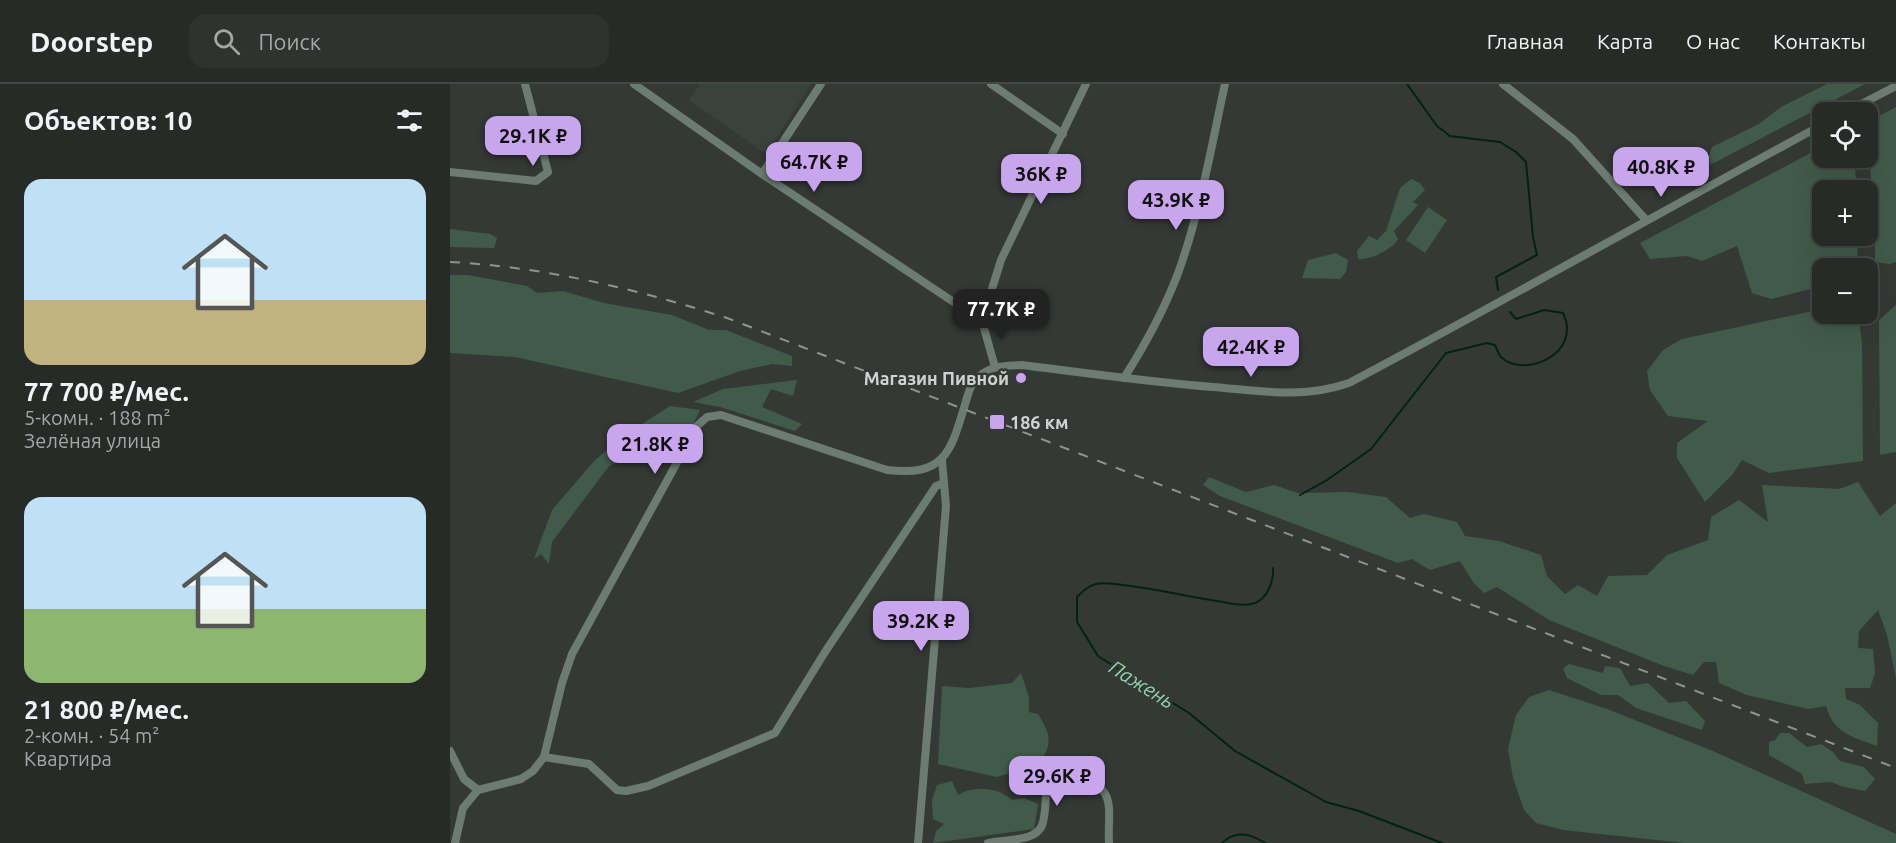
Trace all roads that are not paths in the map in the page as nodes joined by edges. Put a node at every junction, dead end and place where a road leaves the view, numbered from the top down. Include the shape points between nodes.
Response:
1 (525, 84) edge
2 (634, 84) edge
3 (821, 84) edge
4 (991, 84) edge
5 (1086, 84) edge
6 (1225, 84) edge
7 (1503, 84) edge
8 (1896, 86) edge
9 (1865, 102) edge
10 (1812, 130) edge
11 (1062, 134) junction
12 (450, 172) edge
13 (762, 174) junction
14 (1646, 220) junction
15 (982, 321) junction
16 (995, 367) junction
17 (1124, 378) junction
18 (942, 460) junction
19 (944, 483) junction
20 (450, 751) edge
21 (544, 757) junction
22 (478, 790) junction
23 (455, 843) edge
24 (918, 843) edge
25 (988, 843) edge
26 (1109, 843) edge

1 - 12 street via 548,172 536,181
2 - 13 street
3 - 13 street
4 - 11 street
5 - 11 street
6 - 17 street via 1177,275 1148,341
7 - 14 street via 1573,139
8 - 9 street
10 - 14 street
11 - 15 street via 1001,260
13 - 15 street
14 - 17 street via 1513,296 1349,383 1326,391 1266,392
15 - 16 street
16 - 17 street via 1022,365
16 - 18 street via 979,375 969,388
18 - 19 street
18 - 21 street via 908,472 887,470 721,415 707,417 697,426 572,654
19 - 21 street via 936,486 775,733 648,786 626,791 617,790 589,764
19 - 24 street via 946,506
20 - 22 street via 464,779
21 - 22 street via 520,780
22 - 23 street via 463,808
25 - 26 street via 1037,832 1043,824 1047,788 1055,782 1069,781 1098,785 1106,791

